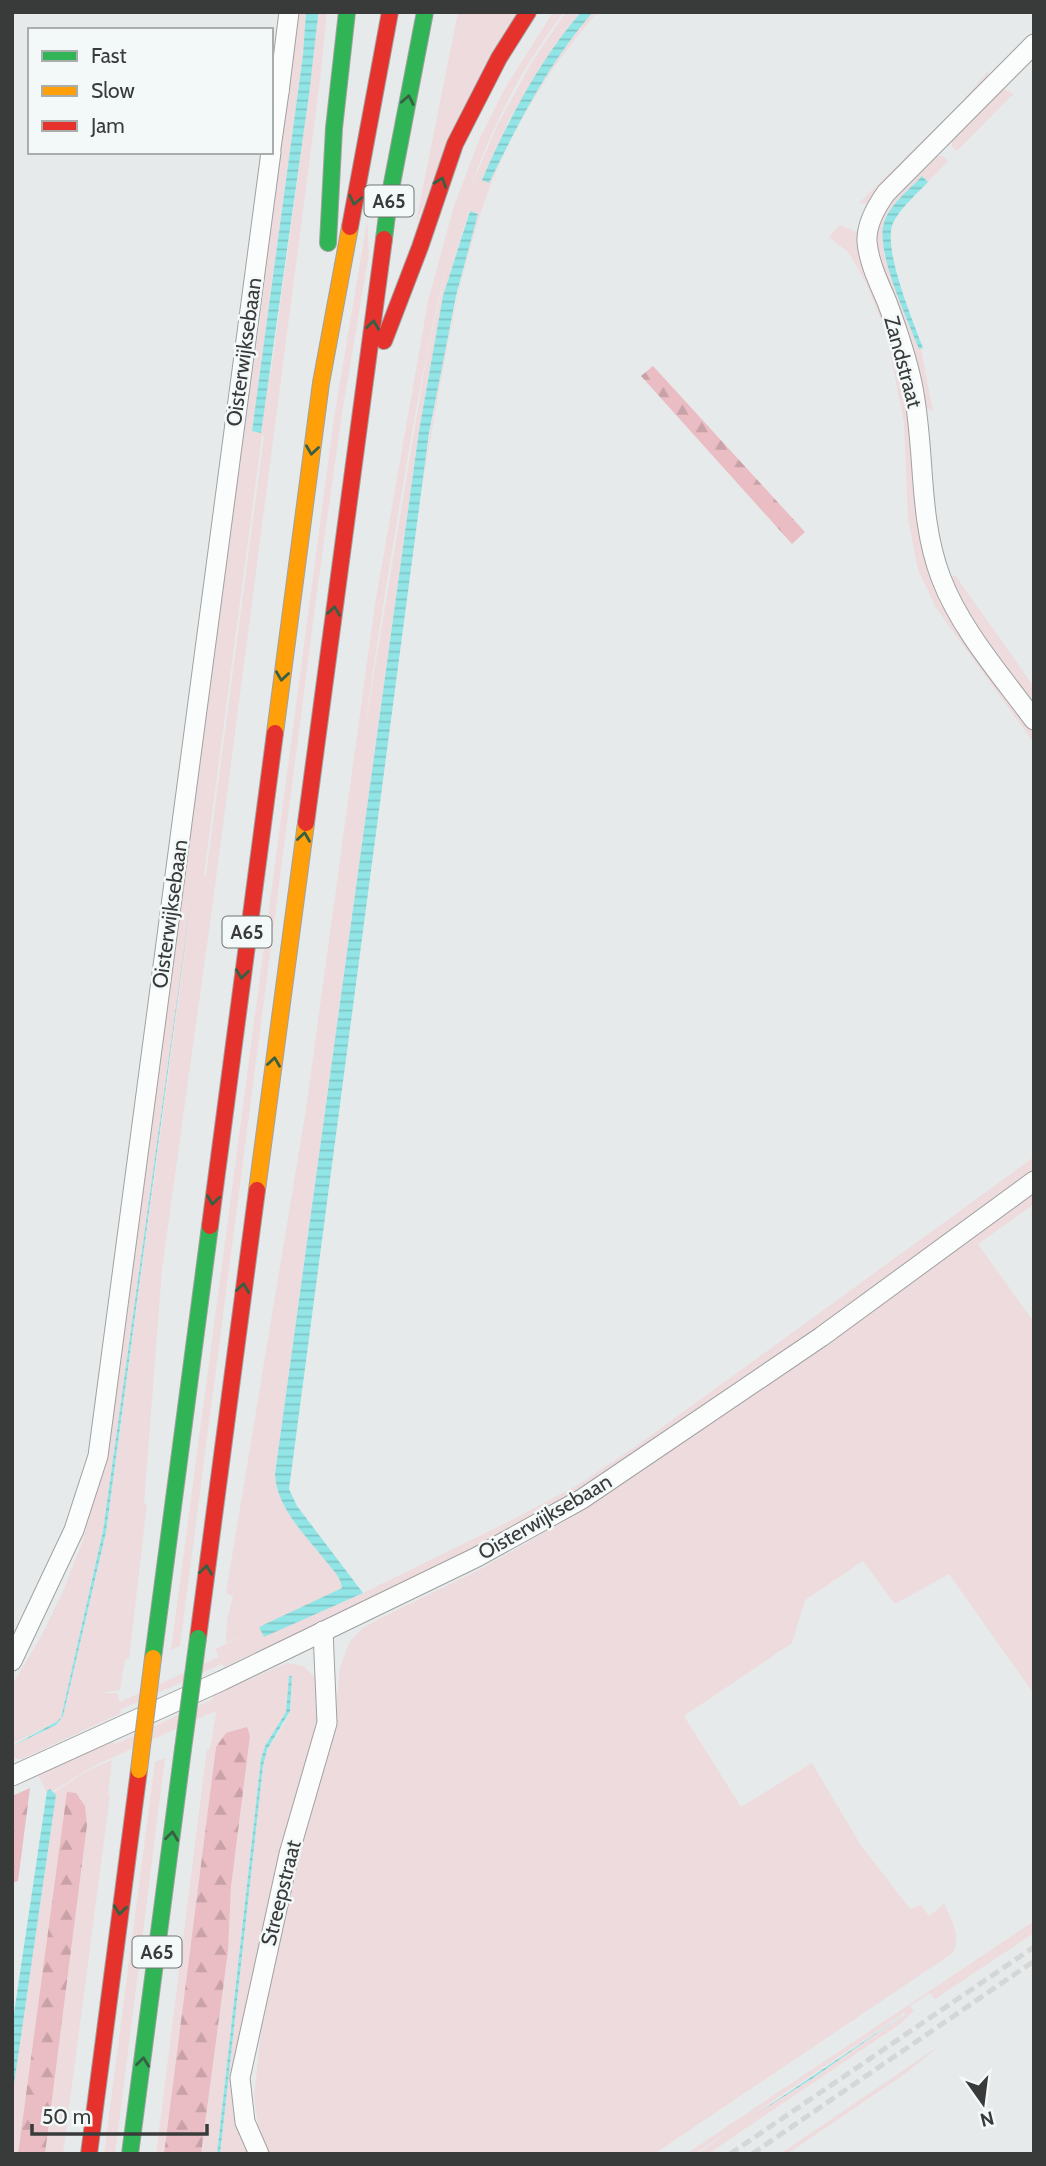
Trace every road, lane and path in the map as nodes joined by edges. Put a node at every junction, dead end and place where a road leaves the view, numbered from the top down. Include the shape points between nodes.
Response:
1 (289, 12) edge
2 (347, 12) edge
3 (390, 12) edge
4 (425, 12) edge
5 (528, 12) edge
6 (1034, 44) edge
7 (275, 95) edge
8 (273, 122) edge
9 (270, 154) edge
10 (321, 383) junction
11 (364, 392) junction
12 (1034, 720) edge
13 (1034, 1181) edge
14 (323, 1631) junction
15 (12, 1661) edge
16 (12, 1776) edge
17 (89, 2154) edge
18 (131, 2154) edge
19 (259, 2154) edge

1 - 7 street
2 - 10 highway, A65 via 334,128
3 -> 10 highway, A65
11 -> 4 highway, A65 via 389,199
11 -> 5 highway, A65 via 455,144 488,77
6 - 12 street, Zandstraat via 886,193 873,213 867,239 913,386 925,516 941,579 973,637
7 - 8 street, Oisterwijksebaan
9 - 15 street, Oisterwijksebaan via 98,1456 74,1530
10 -> 17 highway, A65, bridge
18 -> 11 highway, A65, bridge
13 - 14 street, Oisterwijksebaan via 821,1337 582,1499 477,1557
14 - 16 street, Oisterwijksebaan
14 - 19 street, Streepstraat via 327,1723 289,1854 240,2078 245,2122

